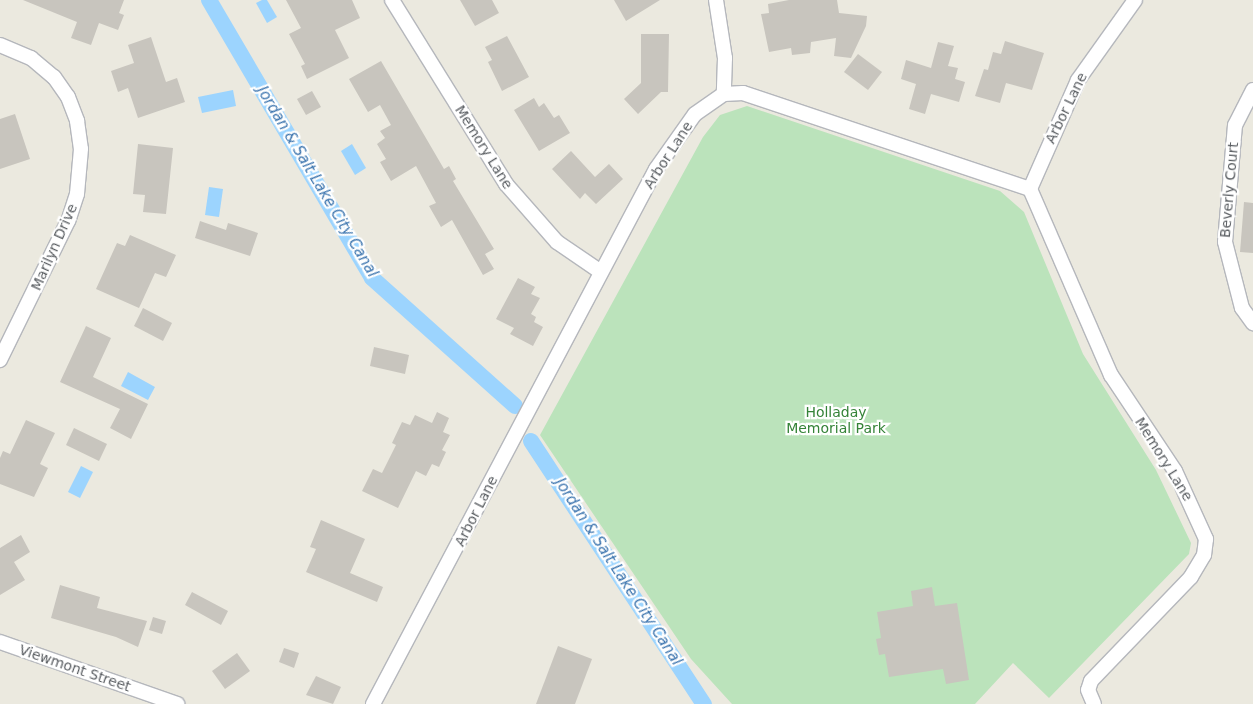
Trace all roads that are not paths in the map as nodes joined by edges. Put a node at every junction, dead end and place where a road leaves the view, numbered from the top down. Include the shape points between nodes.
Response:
1 (392, 0) edge
2 (716, 0) edge
3 (1135, 0) edge
4 (0, 45) edge
5 (1253, 90) edge
6 (724, 94) junction
7 (1030, 189) junction
8 (601, 272) junction
9 (1251, 322) edge
10 (0, 360) edge
11 (0, 642) edge
12 (178, 704) edge
13 (373, 704) edge
14 (1094, 704) edge

1 - 8 street, Memory Lane via 506,184 557,242
2 - 6 street via 725,58
3 - 7 street, Arbor Lane via 1078,80
4 - 10 street, Marilyn Drive via 32,58 54,77 71,105 82,149 78,194 68,221
5 - 9 street, Beverly Court via 1235,125 1225,237 1242,308
6 - 7 street via 743,93
6 - 8 street, Arbor Lane via 695,114 656,168
7 - 14 street, Memory Lane via 1111,374 1175,471 1206,539 1204,555 1191,577 1091,681 1088,690
8 - 13 street, Arbor Lane
11 - 12 street, Viewmont Street

